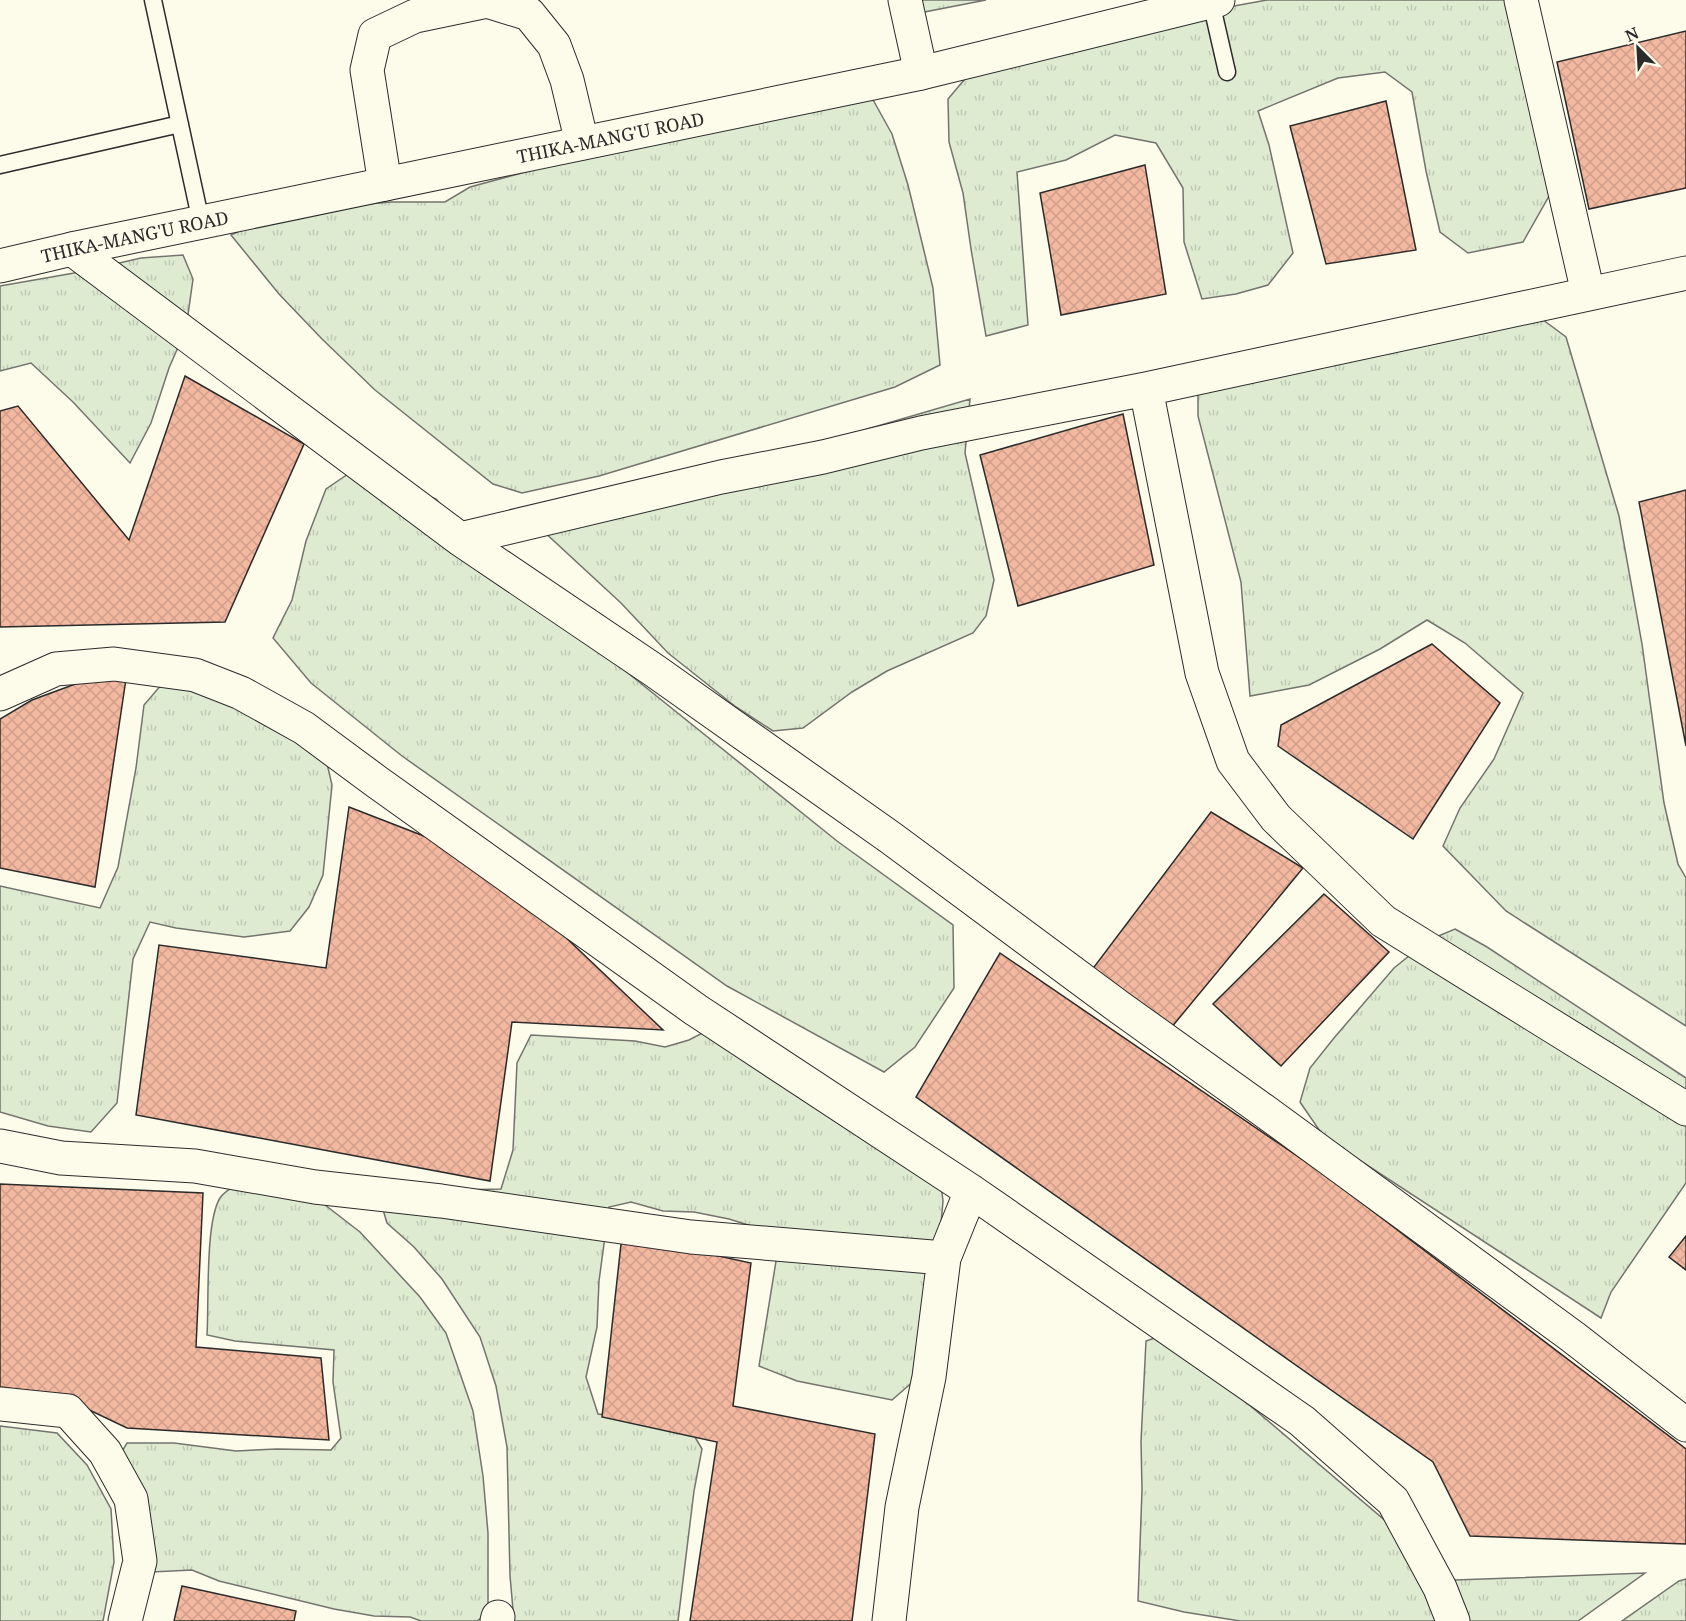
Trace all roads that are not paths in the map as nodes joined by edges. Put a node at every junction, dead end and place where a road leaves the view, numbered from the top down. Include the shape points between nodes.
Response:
1 (153, 0) edge
2 (905, 0) edge
3 (1521, 0) edge
4 (1214, 1) edge
5 (1227, 72) dead end
6 (921, 73) junction
7 (180, 124) junction
8 (582, 143) junction
9 (0, 165) edge
10 (385, 184) junction
11 (201, 222) junction
12 (72, 249) junction
13 (0, 266) edge
14 (1686, 273) edge
15 (1588, 293) junction
16 (1146, 389) junction
17 (460, 539) junction
18 (0, 694) edge
19 (1686, 1109) edge
20 (0, 1146) edge
21 (971, 1191) junction
22 (944, 1257) junction
23 (0, 1404) edge
24 (1686, 1425) edge
25 (125, 1621) edge
26 (889, 1621) edge
27 (1453, 1621) edge

1 - 7 lane
2 - 6 main road
3 - 15 main road
4 - 5 lane
4 - 6 main road, THIKA-MANG'U ROAD
6 - 8 main road, THIKA-MANG'U ROAD
7 - 9 lane
7 - 11 lane
8 - 10 main road, THIKA-MANG'U ROAD
8 - 10 main road via 554,45 529,14 487,1 477,3 415,16 375,35 367,70
10 - 11 main road, THIKA-MANG'U ROAD
11 - 12 main road, THIKA-MANG'U ROAD
12 - 13 main road, THIKA-MANG'U ROAD
12 - 17 main road
14 - 15 main road
15 - 16 main road
16 - 17 main road via 921,433
16 - 19 main road via 1202,673 1240,771 1276,818 1383,921
17 - 24 main road via 655,670 891,838 1564,1330
18 - 21 main road via 56,669 114,664 195,675 241,693 304,728 696,1010
20 - 22 main road via 61,1158 195,1166 315,1187 691,1237
21 - 22 main road
21 - 27 main road via 1302,1421 1393,1501 1440,1588
22 - 26 main road via 929,1377 902,1507
23 - 25 main road via 68,1411 105,1452 131,1499 140,1561

